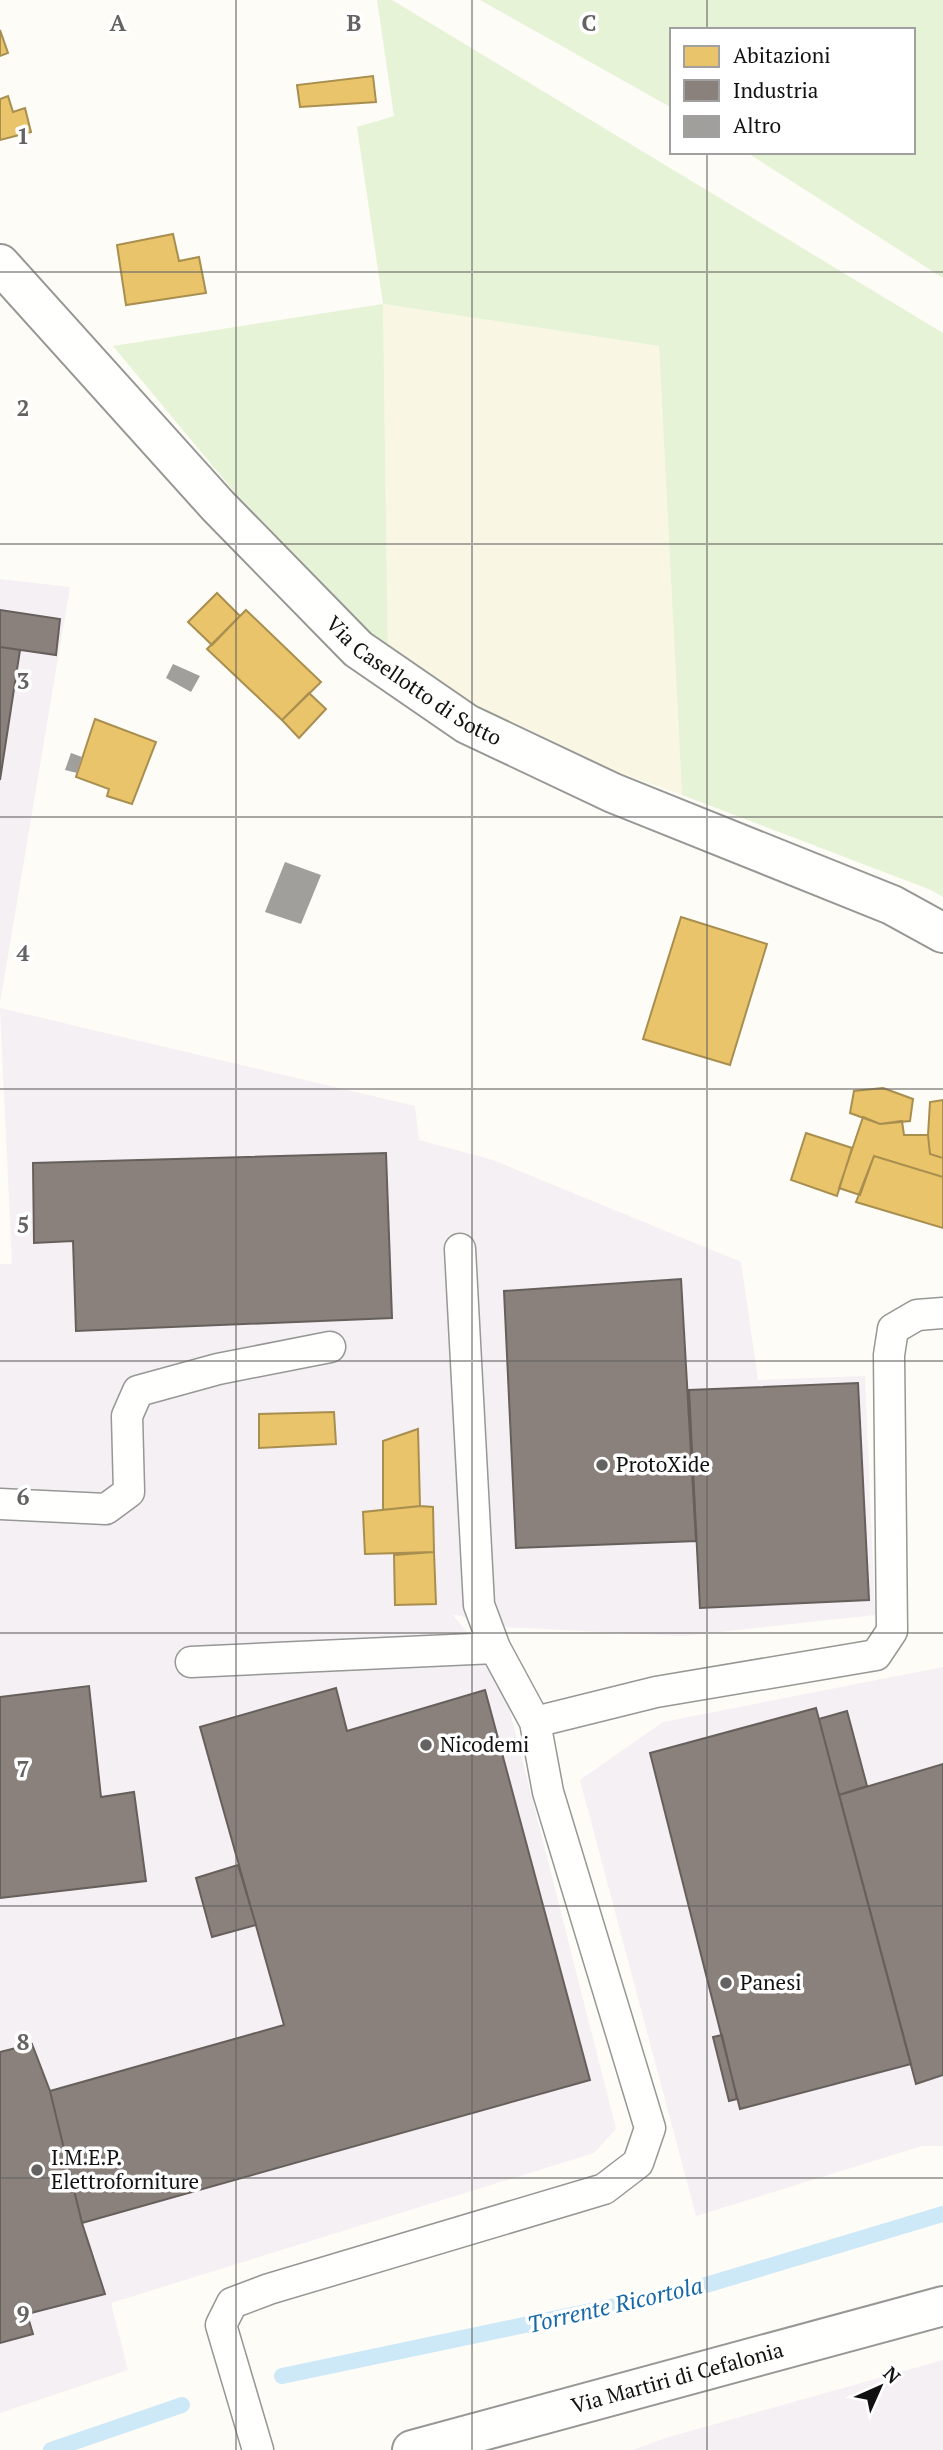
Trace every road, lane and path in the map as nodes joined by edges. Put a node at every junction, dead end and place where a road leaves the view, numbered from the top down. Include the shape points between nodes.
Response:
1 (0, 264) edge
2 (943, 933) edge
3 (460, 1249) dead end
4 (943, 1313) edge
5 (330, 1347) dead end
6 (0, 1504) edge
7 (495, 1648) junction
8 (191, 1662) dead end
9 (535, 1722) junction
10 (943, 2306) edge
11 (258, 2450) edge
12 (412, 2450) edge

1 - 2 street, Via Casellotto di Sotto via 218,506 358,649 467,724 613,793 892,905
3 - 7 lane via 480,1605
4 - 9 lane via 917,1315 893,1329 888,1355 892,1631 876,1655 656,1692
5 - 6 lane via 218,1369 138,1391 127,1416 129,1492 106,1509
7 - 8 lane
7 - 9 lane
9 - 11 lane via 548,1792 650,2128 638,2163 604,2189 232,2303 221,2325
10 - 12 street, Via Martiri di Cefalonia

